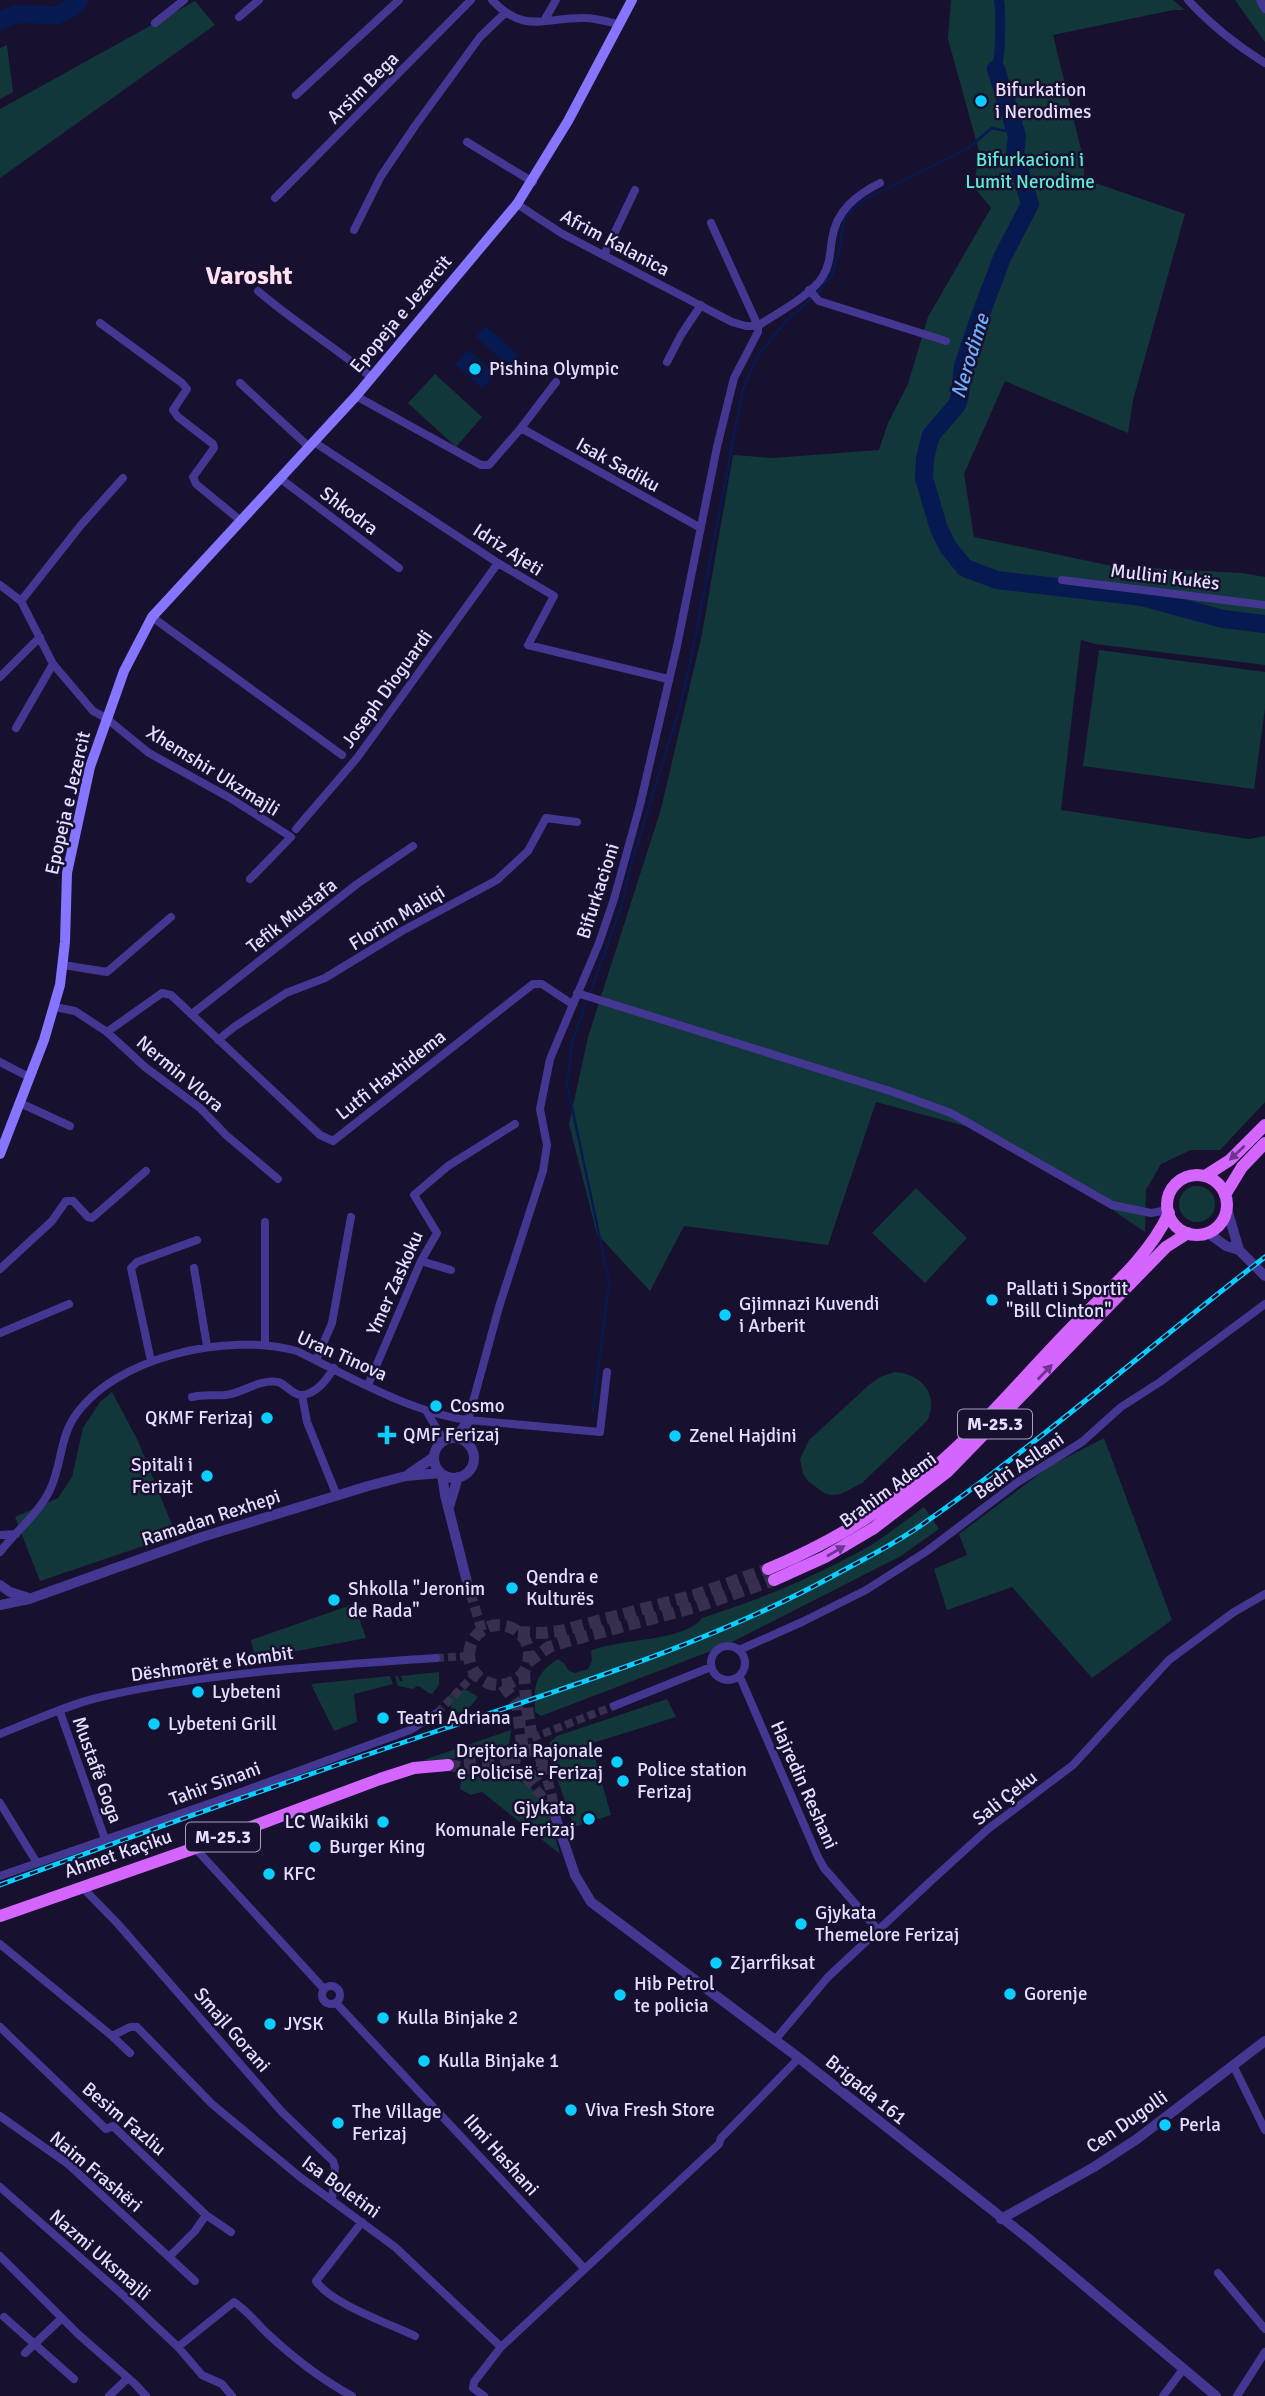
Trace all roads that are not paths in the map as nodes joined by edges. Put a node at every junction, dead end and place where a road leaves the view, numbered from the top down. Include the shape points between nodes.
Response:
1 (184, 0) edge
2 (259, 0) edge
3 (399, 0) edge
4 (471, 0) edge
5 (492, 0) edge
6 (556, 0) edge
7 (632, 0) edge
8 (1188, 0) edge
9 (1260, 0) edge
10 (1265, 9) edge
11 (505, 13) junction
12 (239, 17) dead end
13 (544, 21) junction
14 (155, 23) dead end
15 (618, 24) junction
16 (1265, 63) edge
17 (296, 94) dead end
18 (467, 142) dead end
19 (533, 182) junction
20 (880, 183) dead end
21 (635, 190) dead end
22 (275, 198) dead end
23 (517, 204) junction
24 (711, 223) dead end
25 (354, 230) dead end
26 (604, 255) junction
27 (258, 291) dead end
28 (811, 292) junction
29 (701, 305) junction
30 (100, 323) dead end
31 (758, 326) junction
32 (946, 341) dead end
33 (667, 362) dead end
34 (371, 377) junction
35 (556, 382) dead end
36 (240, 383) dead end
37 (356, 396) junction
38 (521, 428) junction
39 (312, 444) junction
40 (123, 478) dead end
41 (281, 479) junction
42 (241, 521) junction
43 (699, 527) junction
44 (498, 563) junction
45 (399, 568) dead end
46 (1062, 580) dead end
47 (0, 585) edge
48 (21, 601) junction
49 (1265, 606) edge
50 (152, 618) junction
51 (40, 637) junction
52 (52, 664) junction
53 (0, 677) edge
54 (668, 679) junction
55 (106, 718) junction
56 (16, 728) dead end
57 (342, 755) dead end
58 (578, 822) dead end
59 (296, 829) dead end
60 (413, 846) dead end
61 (250, 879) dead end
62 (171, 917) dead end
63 (63, 965) junction
64 (579, 994) junction
65 (572, 1004) junction
66 (55, 1007) junction
67 (192, 1014) junction
68 (107, 1032) junction
69 (218, 1040) junction
70 (0, 1062) edge
71 (29, 1077) junction
72 (20, 1103) junction
73 (515, 1124) dead end
74 (1265, 1125) edge
75 (70, 1126) dead end
76 (1265, 1143) edge
77 (0, 1154) edge
78 (146, 1171) dead end
79 (1205, 1176) junction
80 (278, 1179) dead end
81 (1225, 1195) junction
82 (1227, 1209) junction
83 (1168, 1212) junction
84 (351, 1217) dead end
85 (265, 1222) dead end
86 (1188, 1233) junction
87 (1208, 1233) junction
88 (197, 1240) dead end
89 (1239, 1250) junction
90 (421, 1261) junction
91 (194, 1268) dead end
92 (0, 1269) edge
93 (451, 1270) dead end
94 (1265, 1276) edge
95 (69, 1304) dead end
96 (1265, 1304) edge
97 (0, 1333) edge
98 (265, 1345) junction
99 (207, 1346) junction
100 (316, 1360) junction
101 (151, 1361) junction
102 (334, 1368) junction
103 (607, 1372) dead end
104 (368, 1384) junction
105 (302, 1395) junction
106 (192, 1397) dead end
107 (428, 1412) junction
108 (468, 1420) junction
109 (449, 1439) junction
110 (466, 1442) junction
111 (434, 1457) junction
112 (441, 1473) junction
113 (406, 1476) junction
114 (458, 1477) junction
115 (337, 1496) junction
116 (449, 1508) junction
117 (16, 1534) junction
118 (0, 1535) edge
119 (3, 1547) edge
120 (466, 1578) tunnel mouth
121 (0, 1585) edge
122 (1265, 1594) edge
123 (29, 1599) junction
124 (3, 1606) edge
125 (739, 1650) junction
126 (436, 1658) tunnel mouth
127 (711, 1667) junction
128 (740, 1676) junction
129 (614, 1706) tunnel mouth
130 (60, 1712) junction
131 (437, 1713) tunnel mouth
132 (0, 1734) edge
133 (448, 1765) tunnel mouth
134 (0, 1803) edge
135 (556, 1819) tunnel mouth
136 (105, 1839) junction
137 (195, 1848) junction
138 (37, 1863) junction
139 (0, 1876) edge
140 (82, 1887) junction
141 (0, 1916) edge
142 (878, 1930) junction
143 (0, 1944) edge
144 (324, 1989) junction
145 (336, 2003) junction
146 (0, 2027) edge
147 (112, 2036) junction
148 (775, 2040) junction
149 (1265, 2042) edge
150 (130, 2053) dead end
151 (799, 2058) junction
152 (1233, 2064) junction
153 (0, 2116) edge
154 (1265, 2130) edge
155 (0, 2188) edge
156 (332, 2200) junction
157 (206, 2215) junction
158 (1001, 2219) junction
159 (362, 2222) junction
160 (231, 2232) dead end
161 (0, 2256) edge
162 (170, 2256) junction
163 (584, 2268) junction
164 (1218, 2273) dead end
165 (195, 2281) dead end
166 (4, 2317) dead end
167 (62, 2318) junction
168 (1265, 2329) edge
169 (415, 2336) dead end
170 (36, 2345) junction
171 (178, 2347) junction
172 (501, 2347) junction
173 (1265, 2352) edge
174 (25, 2353) dead end
175 (1184, 2368) junction
176 (128, 2378) junction
177 (74, 2379) dead end
178 (109, 2396) edge
179 (146, 2396) edge
180 (232, 2396) edge
181 (352, 2396) edge
182 (484, 2396) edge
183 (1163, 2396) edge
184 (1216, 2396) edge
185 (1237, 2396) edge

1 - 14 street
2 - 12 street
3 - 17 street
4 - 22 street, Arsim Bega
5 - 11 street
6 - 13 street
7 - 15 main road, Epopeja e Jezercit
8 - 16 street via 1227,37
9 - 10 street
11 - 13 street via 527,23
11 - 25 street via 480,37 415,126 381,176
13 - 15 street via 586,18
15 - 19 main road, Epopeja e Jezercit
18 - 19 street
19 - 23 main road, Epopeja e Jezercit
20 - 28 street via 845,208 836,223 823,276
21 - 26 street
23 - 26 street, Afrim Kalanica
23 - 34 main road, Epopeja e Jezercit
24 - 31 street
26 - 29 street, Afrim Kalanica
27 - 34 street
28 - 31 street
28 - 32 street via 819,301
29 - 31 street, Afrim Kalanica via 732,323
29 - 33 street
30 - 42 street via 187,389 173,410 214,449 192,477
31 - 43 street, Bifurkacioni via 734,378
34 - 37 main road, Epopeja e Jezercit
35 - 38 street
36 - 39 street, Idriz Ajeti
37 - 38 street via 481,465 489,465
37 - 39 main road, Epopeja e Jezercit
38 - 43 street, Isak Sadiku
39 - 41 main road, Epopeja e Jezercit
39 - 44 street, Idriz Ajeti
40 - 48 street
41 - 42 main road, Epopeja e Jezercit
41 - 45 street, Shkodra
42 - 50 main road, Epopeja e Jezercit
43 - 54 street, Bifurkacioni
44 - 54 street, Idriz Ajeti via 554,596 528,645
44 - 59 street, Joseph Dioguardi via 357,758
46 - 49 street, Mullini Kukës
47 - 48 street
48 - 51 street
50 - 55 main road, Epopeja e Jezercit
50 - 57 street
51 - 52 street
51 - 53 street
52 - 55 street via 93,711
52 - 56 street
54 - 64 street, Bifurkacioni via 614,899
55 - 61 street, Xhemshir Ukzmajli via 149,753 291,837
55 - 63 main road, Epopeja e Jezercit via 90,767 67,873
58 - 69 street, Florim Maliqi via 546,818 528,850 497,880 325,978 286,993
60 - 67 street, Tefik Mustafa via 357,884
62 - 63 street via 107,972
63 - 66 main road, Epopeja e Jezercit
64 - 65 street, Bifurkacioni
64 - 83 street via 928,1104 1112,1205
65 - 69 street, Lutfi Haxhidema via 542,984 533,984 333,1141 320,1135
65 - 108 street, Bifurkacioni via 550,1059 540,1109 547,1145 543,1171
66 - 68 street, Nermin Vlora via 75,1011
66 - 71 main road, Epopeja e Jezercit
67 - 68 street, Lutfi Haxhidema via 171,995 162,993
67 - 69 street, Lutfi Haxhidema
68 - 80 street, Nermin Vlora
70 - 71 street
71 - 72 main road, Epopeja e Jezercit
72 - 75 street
72 - 77 main road, Epopeja e Jezercit
73 - 90 street, Ymer Zaskoku via 448,1166 414,1195 437,1233
74 -> 79 main road, Brahim Ademi / M-25.3 via 1230,1160
76 - 81 main road via 1242,1167
78 - 92 street via 92,1218 73,1201 66,1201 52,1221
79 - 81 main road via 1218,1183
79 - 83 main road, Brahim Ademi / M-25.3 via 1189,1176 1176,1184 1168,1198
81 - 82 main road
82 - 87 main road via 1222,1222
82 - 89 street
83 - 86 main road via 1176,1226
83 -> 86 main road, Brahim Ademi / M-25.3 via 1149,1247 935,1467 850,1528 771,1575 825,1557 874,1528 947,1472 1166,1247
84 - 100 street via 332,1323
85 - 98 street
86 - 87 main road
87 - 89 street
88 - 101 street via 131,1268
89 - 94 street
90 - 93 street
90 - 104 street, Ymer Zaskoku
91 - 99 street
95 - 97 street
96 - 125 street, Bedri Asllani via 927,1551 866,1590
98 - 99 street, Uran Tinova
98 - 100 street, Uran Tinova
99 - 101 street, Uran Tinova
100 - 102 street, Uran Tinova
101 - 117 street, Uran Tinova via 111,1382 73,1419 50,1490
102 - 104 street, Uran Tinova
102 - 105 street via 324,1382
103 - 108 street via 600,1432
104 - 107 street, Uran Tinova
105 - 106 street via 279,1382 256,1384 226,1395
105 - 115 street via 307,1422
107 - 108 street
107 - 109 street
108 - 109 street
108 - 110 street
109 - 110 street
109 - 111 street, Ramadan Rexhepi
110 - 114 street via 473,1462 466,1474
111 - 112 street
111 - 113 street, Ramadan Rexhepi
112 - 113 street, Ramadan Rexhepi
112 - 114 street, Ramadan Rexhepi
112 - 116 street
113 - 115 street, Ramadan Rexhepi
114 - 116 street
115 - 123 street, Ramadan Rexhepi via 202,1537
116 - 120 street
117 - 118 street
117 - 119 street, Uran Tinova
121 - 123 street
122 - 142 street, Sali Çeku via 1169,1660 1073,1765 989,1829
123 - 124 street, Ramadan Rexhepi
125 - 127 street via 728,1646 717,1650
125 - 128 street via 746,1665
126 - 130 street, Dëshmorët e Kombit via 162,1685 97,1698
127 - 128 street via 723,1680
127 - 129 street
128 - 142 street, Hajredin Reshani via 818,1857
130 - 132 street, Dëshmorët e Kombit
130 - 136 street, Mustafë Goga
131 - 136 street, Tahir Sinani via 410,1730
133 - 137 main road, Ahmet Kaçiku / M-25.3 via 380,1779
134 - 138 street
135 - 148 street, Brigada 161 via 575,1875 591,1902
136 - 138 street, Tahir Sinani
137 - 140 main road, Ahmet Kaçiku / M-25.3
137 - 144 street, Ilmi Hashani
138 - 139 street, Tahir Sinani
140 - 141 main road, Ahmet Kaçiku / M-25.3
140 - 156 street, Smajl Gorani via 282,2112 333,2161
142 - 148 street, Sali Çeku via 828,1977
143 - 147 street
144 - 145 street, Ilmi Hashani via 324,2001
144 - 145 street, Ilmi Hashani via 337,1989
145 - 163 street, Ilmi Hashani
146 - 157 street, Besim Fazliu via 106,2129 113,2126
147 - 150 street
147 - 156 street, Isa Boletini via 137,2027 212,2104
148 - 151 street, Brigada 161
149 - 152 street, Cen Dugolli
151 - 158 street, Brigada 161
151 - 163 street via 719,2144
152 - 154 street
152 - 158 street, Cen Dugolli via 1137,2139
153 - 162 street, Naim Frashëri via 68,2164
155 - 171 street, Nazmi Uksmajli
156 - 159 street, Isa Boletini
157 - 160 street, Besim Fazliu
157 - 162 street
158 - 175 street, Brigada 161
159 - 169 street via 316,2281 347,2305
159 - 172 street, Isa Boletini
161 - 167 street
162 - 165 street, Naim Frashëri
163 - 172 street
164 - 168 street
166 - 170 street
167 - 170 street
167 - 176 street
170 - 174 street
170 - 177 street
171 - 180 street, Nazmi Uksmajli via 202,2375 222,2384
171 - 181 street via 233,2302 315,2373
172 - 182 street via 474,2382 473,2388
173 - 185 street
175 - 183 street
175 - 184 street, Brigada 161
176 - 178 street
176 - 179 street

